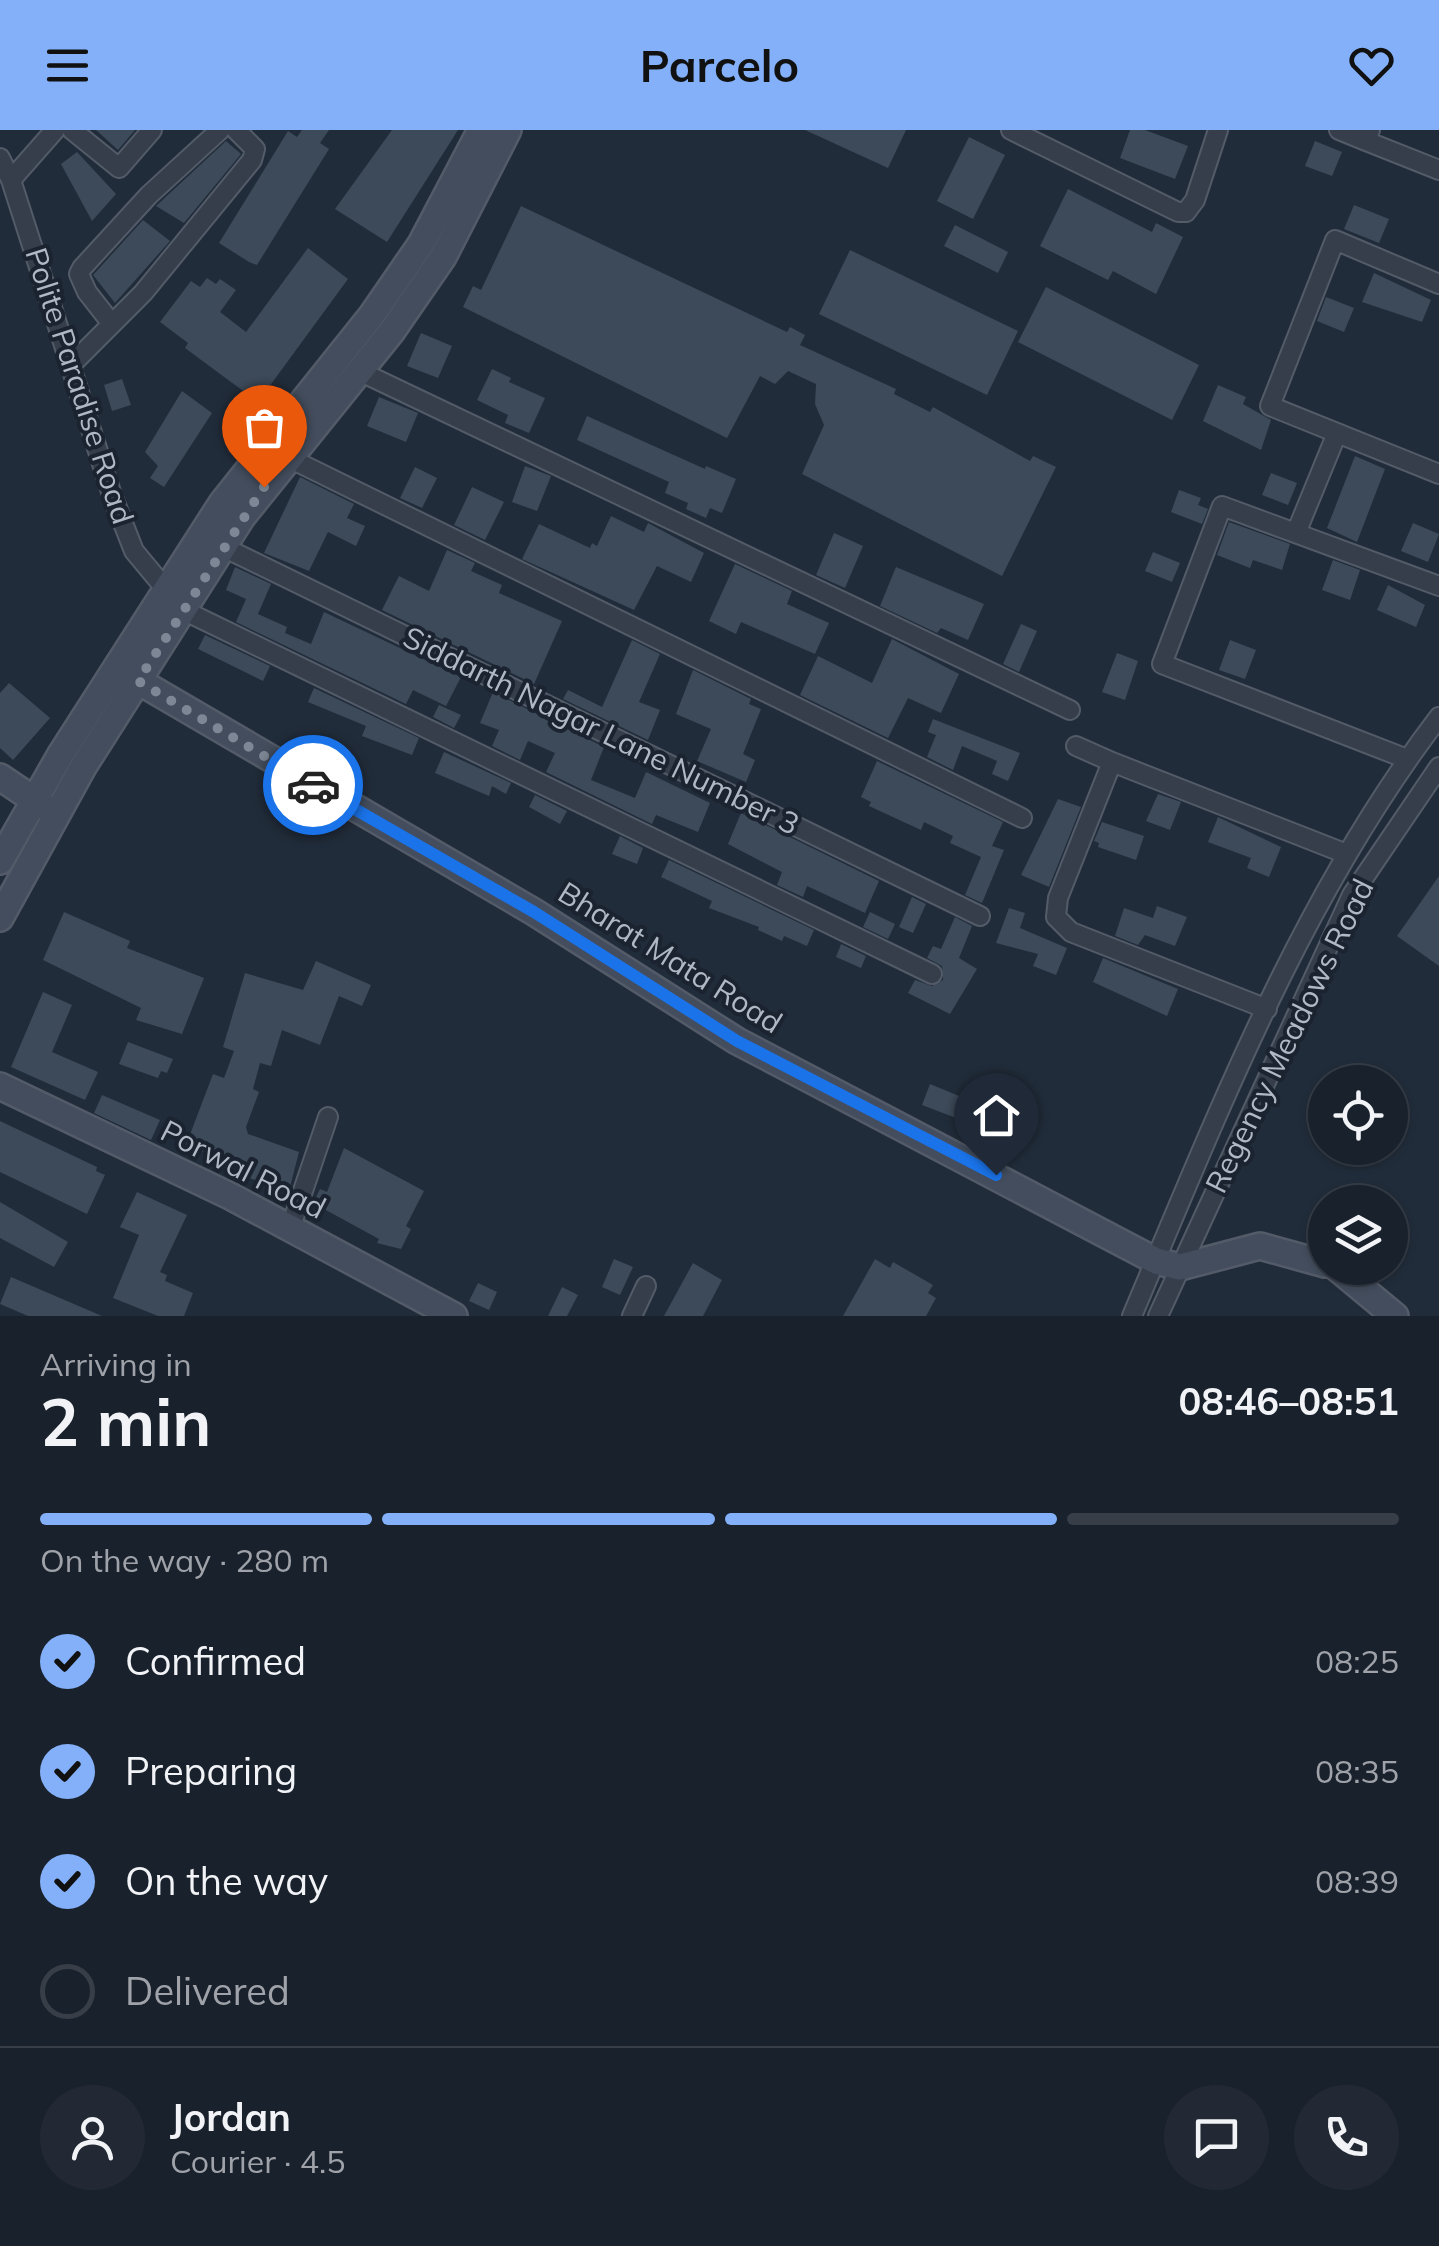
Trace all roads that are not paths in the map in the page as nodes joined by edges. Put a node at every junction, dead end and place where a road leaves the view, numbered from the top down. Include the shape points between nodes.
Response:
1 (55, 130) edge
2 (72, 130) edge
3 (152, 130) edge
4 (220, 130) edge
5 (236, 130) edge
6 (481, 130) edge
7 (508, 130) edge
8 (1011, 130) edge
9 (1218, 130) edge
10 (1339, 130) edge
11 (1369, 135) edge
12 (0, 158) edge
13 (1439, 170) edge
14 (11, 180) junction
15 (1439, 284) edge
16 (112, 324) junction
17 (72, 364) junction
18 (358, 371) junction
19 (1337, 433) junction
20 (287, 457) junction
21 (1439, 474) edge
22 (1296, 533) junction
23 (223, 547) junction
24 (1439, 586) edge
25 (174, 601) junction
26 (127, 674) junction
27 (1070, 710) dead end
28 (1439, 718) edge
29 (1076, 746) dead end
30 (1407, 759) junction
31 (1112, 762) junction
32 (1439, 767) edge
33 (0, 777) edge
34 (44, 807) junction
35 (1022, 818) dead end
36 (1344, 853) junction
37 (0, 862) edge
38 (980, 916) dead end
39 (0, 918) edge
40 (932, 974) dead end
41 (1267, 1009) junction
42 (0, 1086) edge
43 (328, 1117) dead end
44 (290, 1229) junction
45 (1308, 1259) edge
46 (1168, 1264) junction
47 (1362, 1285) edge
48 (646, 1286) dead end
49 (454, 1316) edge
50 (632, 1316) edge
51 (1132, 1316) edge
52 (1158, 1316) edge
53 (1396, 1316) edge

1 - 14 street
2 - 3 street via 118,168
4 - 16 street via 82,268 87,292
5 - 16 street via 255,149 252,160
6 - 25 street via 421,244 372,316 222,502
7 - 18 street via 442,257
8 - 9 street via 1178,212 1194,200
10 - 11 street
11 - 13 street
12 - 14 street, Polite Paradise Road
14 - 17 street, Polite Paradise Road
15 - 19 street via 1335,240 1270,406
16 - 17 street
17 - 25 street, Polite Paradise Road via 129,537
18 - 20 street
18 - 27 street
19 - 21 street
19 - 22 street
20 - 23 street
20 - 35 street
22 - 24 street
22 - 30 street via 1222,506 1162,664
23 - 25 street
23 - 38 street, Siddarth Nagar Lane Number 3
25 - 26 street
25 - 40 street
26 - 34 street
26 - 46 street, Bharat Mata Road via 534,912 737,1041
28 - 30 street
29 - 31 street
30 - 36 street
31 - 36 street
31 - 41 street via 1056,916 1071,932
32 - 46 street, Regency Meadows Road via 1352,895
33 - 34 street
34 - 37 street
34 - 39 street
36 - 41 street
41 - 46 street
42 - 44 street, Porwal Road
43 - 44 street
44 - 49 street, Porwal Road
45 - 46 street via 1260,1246
46 - 51 street
46 - 52 street, Regency Meadows Road
47 - 53 street
48 - 50 street

